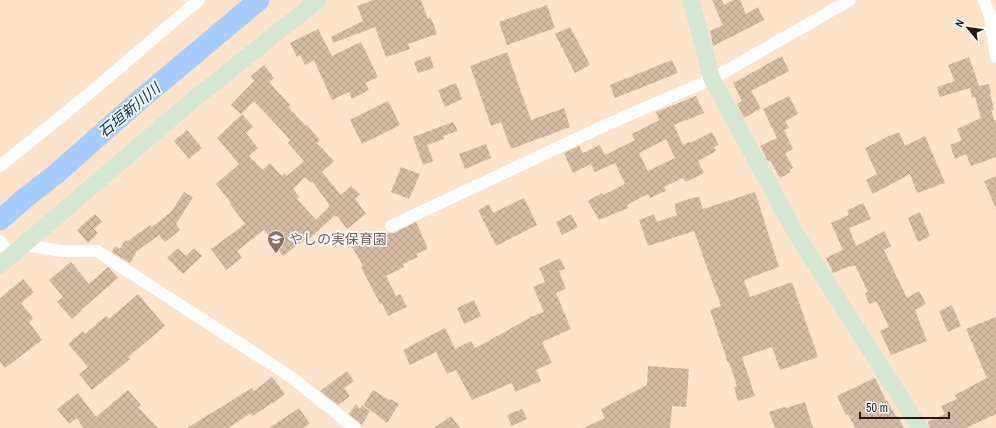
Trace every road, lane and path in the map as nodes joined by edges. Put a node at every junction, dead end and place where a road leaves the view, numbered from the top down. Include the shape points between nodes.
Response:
1 (198, 0) edge
2 (318, 0) edge
3 (691, 0) edge
4 (850, 0) edge
5 (984, 0) edge
6 (996, 57) edge
7 (712, 79) junction
8 (0, 166) edge
9 (391, 226) dead end
10 (0, 241) edge
11 (24, 244) junction
12 (6, 261) edge
13 (355, 428) edge
14 (920, 428) edge

1 - 8 street
2 - 11 street via 188,104
3 - 7 street
4 - 7 street
5 - 6 street via 990,17
7 - 9 street via 608,124
7 - 14 street via 794,232
10 - 12 street
11 - 12 street
11 - 13 street via 61,251 97,251 291,377

